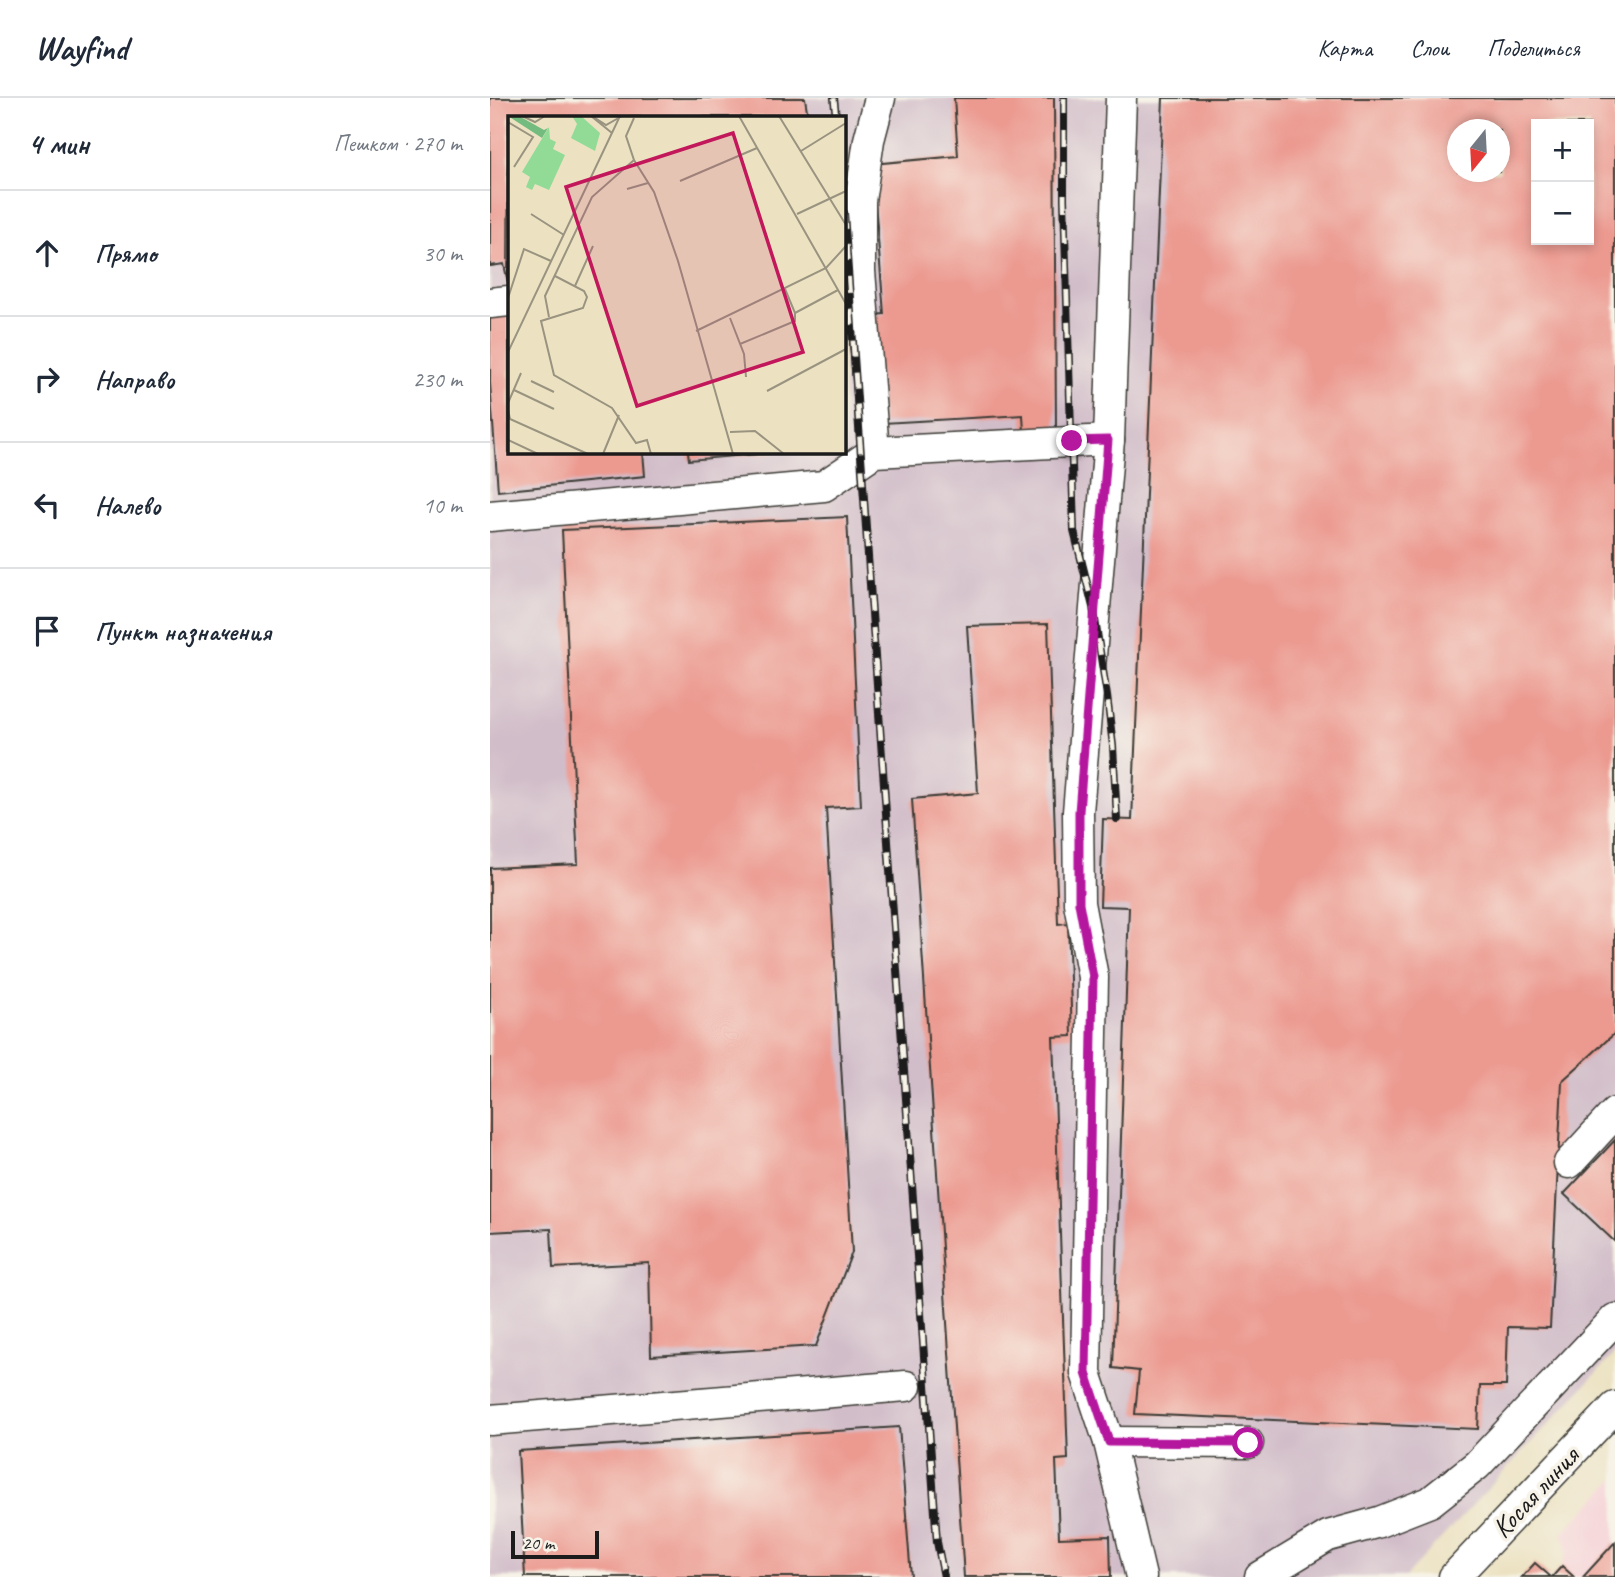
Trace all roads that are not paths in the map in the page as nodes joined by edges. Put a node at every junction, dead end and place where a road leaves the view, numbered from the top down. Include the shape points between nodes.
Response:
1 (880, 98) edge
2 (1121, 98) edge
3 (852, 272) edge
4 (508, 301) edge
5 (490, 303) edge
6 (1108, 440) junction
7 (874, 452) junction
8 (490, 516) edge
9 (1615, 1113) edge
10 (1569, 1163) dead end
11 (1615, 1319) edge
12 (906, 1386) dead end
13 (1615, 1407) edge
14 (490, 1420) edge
15 (1109, 1442) junction
16 (1248, 1443) dead end
17 (1141, 1577) edge
18 (1260, 1577) edge
19 (1454, 1577) edge

1 - 3 street via 869,139
2 - 6 street
3 - 7 street
4 - 5 street
6 - 7 street
6 - 15 street via 1079,812 1079,903 1093,977 1086,1373
7 - 8 street via 824,486
9 - 10 street
11 - 18 street via 1477,1465 1430,1502 1328,1536
12 - 14 street
13 - 19 street, Косая линия
15 - 16 street
15 - 17 street

